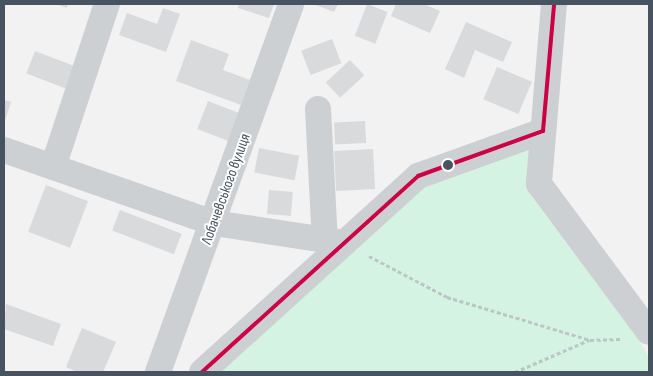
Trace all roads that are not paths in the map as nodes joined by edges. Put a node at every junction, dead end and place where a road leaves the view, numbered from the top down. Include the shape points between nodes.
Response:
1 (107, 4) edge
2 (291, 4) edge
3 (554, 4) edge
4 (318, 109) dead end
5 (543, 131) junction
6 (4, 150) edge
7 (53, 167) junction
8 (214, 223) junction
9 (334, 242) junction
10 (639, 335) edge
11 (158, 372) edge
12 (202, 372) edge

1 - 7 street
2 - 8 street, Лобачевського вулиця
3 - 5 street
4 - 9 street
5 - 9 street via 418,176
5 - 10 street via 539,184
6 - 7 street
7 - 8 street
8 - 9 street
8 - 11 street, Лобачевського вулиця
9 - 12 street

